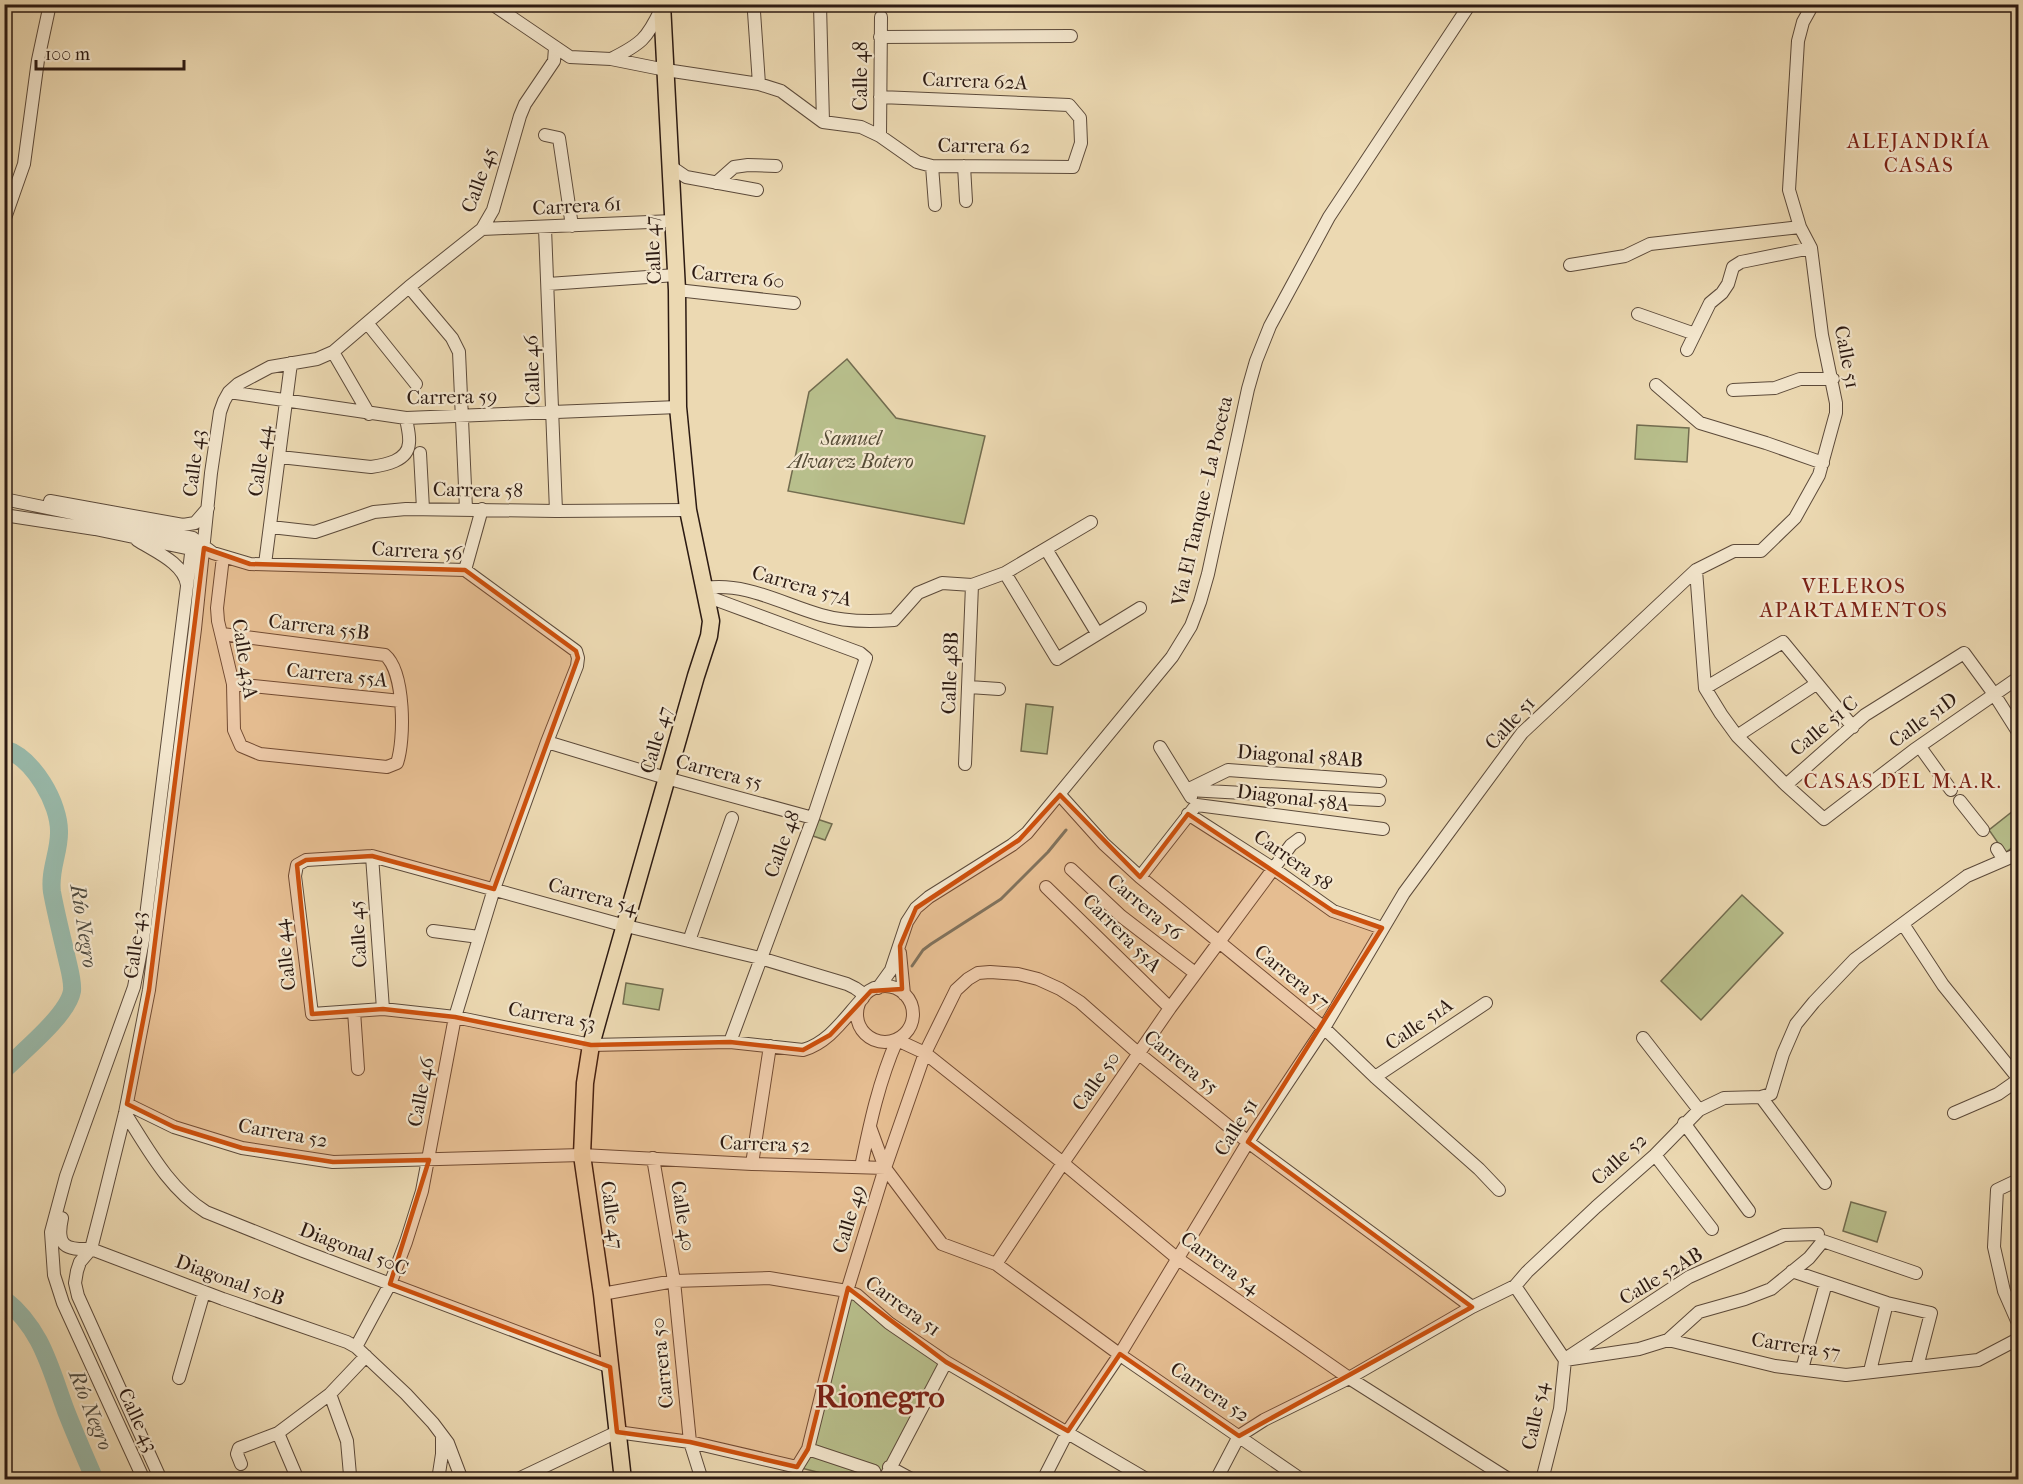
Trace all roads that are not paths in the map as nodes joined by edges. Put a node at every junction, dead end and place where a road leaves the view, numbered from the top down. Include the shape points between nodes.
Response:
1 (50, 4) edge
2 (492, 4) edge
3 (1812, 4) edge
4 (820, 5) edge
5 (662, 6) edge
6 (1467, 9) edge
7 (754, 12) dead end
8 (880, 17) dead end
9 (1071, 36) dead end
10 (880, 37) junction
11 (555, 48) junction
12 (570, 57) junction
13 (611, 59) junction
14 (554, 61) junction
15 (666, 70) junction
16 (759, 84) junction
17 (880, 97) junction
18 (823, 122) junction
19 (545, 135) dead end
20 (880, 136) junction
21 (776, 166) dead end
22 (932, 166) junction
23 (964, 166) junction
24 (1073, 166) joint
25 (676, 175) junction
26 (717, 183) junction
27 (757, 190) dead end
28 (966, 201) dead end
29 (935, 205) dead end
30 (4, 221) edge
31 (673, 221) junction
32 (572, 226) junction
33 (1800, 227) junction
34 (545, 228) junction
35 (482, 229) junction
36 (1811, 248) junction
37 (1570, 265) dead end
38 (676, 282) junction
39 (548, 284) junction
40 (409, 287) junction
41 (794, 303) dead end
42 (1638, 314) dead end
43 (368, 324) junction
44 (1695, 334) junction
45 (1687, 350) dead end
46 (333, 352) junction
47 (291, 363) junction
48 (1833, 378) junction
49 (416, 384) dead end
50 (1656, 385) dead end
51 (1733, 390) dead end
52 (229, 392) junction
53 (288, 402) junction
54 (678, 407) junction
55 (553, 412) junction
56 (369, 414) junction
57 (463, 417) junction
58 (406, 418) junction
59 (420, 453) dead end
60 (280, 457) junction
61 (1823, 463) junction
62 (4, 491) edge
63 (4, 499) edge
64 (208, 508) junction
65 (423, 509) junction
66 (466, 509) junction
67 (482, 509) junction
68 (688, 510) junction
69 (556, 512) junction
70 (4, 515) edge
71 (1091, 522) dead end
72 (271, 527) junction
73 (131, 536) junction
74 (196, 545) junction
75 (1046, 549) junction
76 (223, 557) junction
77 (265, 564) junction
78 (465, 570) junction
79 (1696, 570) junction
80 (1005, 573) junction
81 (972, 585) junction
82 (188, 589) junction
83 (709, 594) junction
84 (1140, 608) dead end
85 (1097, 633) junction
86 (222, 634) junction
87 (572, 678) joint
88 (2019, 678) edge
89 (233, 684) junction
90 (1816, 684) junction
91 (969, 687) junction
92 (1706, 688) junction
93 (999, 689) dead end
94 (1994, 694) junction
95 (401, 701) junction
96 (1853, 727) junction
97 (2019, 732) edge
98 (1737, 735) junction
99 (547, 742) junction
100 (1160, 747) dead end
101 (1920, 747) junction
102 (965, 764) dead end
103 (666, 778) junction
104 (1380, 781) dead end
105 (1786, 785) junction
106 (1949, 788) dead end
107 (1187, 790) junction
108 (1060, 795) junction
109 (1379, 800) dead end
110 (1963, 805) dead end
111 (1192, 809) junction
112 (732, 818) dead end
113 (813, 818) junction
114 (1981, 826) dead end
115 (1383, 829) dead end
116 (1299, 839) dead end
117 (1997, 849) dead end
118 (2019, 854) edge
119 (372, 856) junction
120 (306, 860) joint
121 (2004, 860) junction
122 (1071, 869) dead end
123 (1274, 869) junction
124 (1140, 877) junction
125 (1046, 887) dead end
126 (494, 889) junction
127 (1903, 924) junction
128 (625, 925) junction
129 (1382, 928) junction
130 (434, 931) dead end
131 (479, 937) junction
132 (689, 940) junction
133 (1219, 942) junction
134 (900, 946) junction
135 (760, 958) junction
136 (1195, 973) junction
137 (968, 979) joint
138 (878, 988) junction
139 (904, 994) junction
140 (864, 997) junction
141 (1486, 1003) dead end
142 (1170, 1008) junction
143 (383, 1009) junction
144 (354, 1011) junction
145 (312, 1014) joint
146 (455, 1017) junction
147 (1324, 1028) junction
148 (908, 1031) junction
149 (1643, 1038) dead end
150 (897, 1040) junction
151 (877, 1041) junction
152 (730, 1042) junction
153 (114, 1044) junction
154 (591, 1045) junction
155 (770, 1047) junction
156 (925, 1053) junction
157 (1138, 1053) junction
158 (358, 1069) dead end
159 (883, 1071) junction
160 (2017, 1074) edge
161 (1375, 1077) junction
162 (130, 1087) junction
163 (1761, 1097) junction
164 (126, 1109) junction
165 (1699, 1110) junction
166 (1954, 1113) dead end
167 (1684, 1123) junction
168 (869, 1126) junction
169 (83, 1127) junction
170 (1248, 1142) junction
171 (582, 1155) junction
172 (1655, 1155) junction
173 (653, 1158) junction
174 (429, 1160) junction
175 (1063, 1163) junction
176 (752, 1164) junction
177 (861, 1167) junction
178 (885, 1168) junction
179 (2019, 1180) edge
180 (1825, 1182) dead end
181 (1499, 1190) dead end
182 (1749, 1211) dead end
183 (1712, 1229) dead end
184 (1821, 1238) junction
185 (91, 1249) junction
186 (1178, 1259) junction
187 (996, 1264) junction
188 (1792, 1271) junction
189 (1916, 1274) dead end
190 (674, 1281) junction
191 (1826, 1282) junction
192 (390, 1284) junction
193 (1515, 1286) junction
194 (848, 1291) junction
195 (204, 1292) junction
196 (602, 1294) junction
197 (1887, 1303) junction
198 (1472, 1307) junction
199 (2019, 1323) edge
200 (2019, 1339) edge
201 (1668, 1340) junction
202 (356, 1347) junction
203 (1120, 1354) junction
204 (366, 1356) junction
205 (1565, 1360) junction
206 (946, 1362) junction
207 (610, 1366) junction
208 (1917, 1367) junction
209 (1802, 1369) junction
210 (1870, 1371) junction
211 (179, 1377) dead end
212 (1349, 1378) junction
213 (330, 1394) junction
214 (1068, 1431) junction
215 (278, 1432) junction
216 (617, 1432) junction
217 (441, 1434) junction
218 (1239, 1436) junction
219 (690, 1442) junction
220 (808, 1449) junction
221 (241, 1464) dead end
222 (889, 1467) junction
223 (795, 1473) edge
224 (144, 1479) edge
225 (161, 1479) edge
226 (298, 1479) edge
227 (347, 1479) edge
228 (438, 1479) edge
229 (462, 1479) edge
230 (516, 1479) edge
231 (623, 1479) edge
232 (702, 1479) edge
233 (877, 1479) edge
234 (884, 1479) edge
235 (913, 1479) edge
236 (1042, 1479) edge
237 (1148, 1479) edge
238 (1216, 1479) edge
239 (1302, 1479) edge
240 (1510, 1479) edge
241 (1542, 1479) edge

1 - 30 street via 24,164
2 - 11 street
3 - 33 street, Calle 51 via 1798,41 1789,190
4 - 18 street
5 - 13 street via 650,32 636,47
5 - 15 main road, Calle 47
6 - 108 street, Vía El Tanque - La Poceta via 1329,217 1270,326 1256,361 1203,593 1191,626 1173,657
7 - 16 street
8 - 10 street, Calle 48
9 - 10 street
10 - 17 street, Calle 48
11 - 12 street
11 - 14 street, Calle 45
12 - 13 street
12 - 14 street
13 - 15 street
14 - 35 street, Calle 45 via 522,110 493,210
15 - 16 street, Carrera 62
15 - 25 main road, Calle 47
16 - 18 street, Carrera 62 via 781,91
17 - 20 street, Calle 48
17 - 24 street, Carrera 62A via 1069,105 1080,118 1081,143
18 - 20 street, Carrera 62 via 861,127
19 - 32 street via 559,138
20 - 22 street, Carrera 62 via 917,162
21 - 26 street via 734,167
22 - 23 street, Carrera 62
22 - 29 street
23 - 24 street, Carrera 62
23 - 28 street
25 - 26 street
25 - 31 main road, Calle 47
26 - 27 street
31 - 32 street, Carrera 61
31 - 38 main road, Calle 47
32 - 34 street, Carrera 61
33 - 36 street, Calle 51
33 - 37 street via 1650,244 1625,256
34 - 35 street, Carrera 61
34 - 39 street, Calle 46
35 - 40 street, Calle 45
36 - 44 street via 1733,267 1728,284 1710,303
36 - 48 street, Calle 51 via 1822,335
38 - 39 street, Carrera 60
38 - 41 street, Carrera 60
38 - 54 main road, Calle 47
39 - 55 street, Calle 46
40 - 43 street, Calle 45
40 - 57 street via 456,343
42 - 44 street
43 - 46 street, Calle 45
43 - 49 street
44 - 45 street
46 - 47 street, Calle 45
46 - 56 street
47 - 52 street, Calle 45 via 270,367
47 - 53 street, Calle 44
48 - 51 street via 1800,379 1775,388
48 - 61 street, Calle 51 via 1836,412
50 - 61 street via 1700,423
52 - 53 street, Carrera 59
52 - 64 street, Calle 43 via 220,412
53 - 56 street, Carrera 59
53 - 60 street, Calle 44
54 - 55 street, Carrera 59
54 - 68 main road, Calle 47
55 - 57 street, Carrera 59
55 - 69 street, Calle 46
56 - 58 street, Carrera 59
57 - 58 street, Carrera 59
57 - 66 street
58 - 60 street via 410,444 407,452 382,466
59 - 65 street
60 - 72 street, Calle 44
61 - 79 street, Calle 51 via 1795,518 1761,551 1734,551
62 - 64 street via 183,525 195,523
63 - 74 street, Carrera 56
64 - 74 street, Calle 43
65 - 66 street, Carrera 58
65 - 72 street, Carrera 58 via 375,512 315,532
66 - 67 street, Carrera 58
67 - 69 street, Carrera 58
67 - 78 street
68 - 69 street, Carrera 58
68 - 83 main road, Calle 47
70 - 73 street, Carrera 56
71 - 75 street
72 - 77 street, Calle 44
73 - 74 street, Carrera 56
73 - 82 street via 178,567
74 - 76 street, Carrera 56
74 - 82 street, Calle 43
74 - 162 street, Calle 43 via 149,990
75 - 80 street
75 - 85 street
76 - 77 street, Carrera 56
76 - 86 street, Calle 43A via 217,608
77 - 78 street, Carrera 56
78 - 87 street, Carrera 56 via 576,651 578,658
79 - 92 street
79 - 129 street, Calle 51 via 1522,733
80 - 81 street, Carrera 57A
80 - 85 street via 1057,659
81 - 83 street, Carrera 57A via 942,583 918,594 894,620 854,622 821,615 744,588 724,587
81 - 91 street, Calle 48B
82 - 153 street, Calle 43 via 143,940 134,987
83 - 103 main road, Calle 47 via 710,630
83 - 113 street, Calle 48 via 866,658
84 - 85 street
86 - 89 street, Calle 43A
86 - 95 street, Carrera 55B via 385,655 395,666
87 - 99 street, Calle 46
88 - 94 street, Calle 51D
89 - 95 street, Carrera 55A
89 - 95 street, Calle 43A via 236,738 241,746 260,754 377,766 396,763 399,755
90 - 92 street via 1783,642
90 - 96 street
90 - 98 street
91 - 93 street
91 - 102 street, Calle 48B
92 - 98 street
94 - 96 street, Calle 51 C via 1964,653 1865,715
94 - 97 street
94 - 101 street, Calle 51D
96 - 105 street, Calle 51 C
98 - 105 street
99 - 103 street, Carrera 55
99 - 126 street, Calle 46
100 - 107 street, Carrera 58
101 - 105 street, Calle 51D via 1824,819
101 - 106 street
103 - 113 street, Carrera 55
103 - 128 main road, Calle 47
104 - 107 street, Diagonal 58AB via 1227,770
107 - 109 street
107 - 111 street, Carrera 58
108 - 124 street, Carrera 57
108 - 134 street, Vía El Tanque - La Poceta via 1019,840 916,908
110 - 114 street
111 - 115 street, Diagonal 58A
111 - 123 street, Carrera 58
111 - 124 street
112 - 132 street
113 - 135 street, Calle 48
116 - 123 street, Calle 50
117 - 121 street
118 - 121 street
119 - 120 street, Carrera 54
119 - 126 street, Carrera 54
119 - 143 street, Calle 45
120 - 145 street, Calle 44 via 297,865 295,876
121 - 127 street via 1967,876
122 - 136 street, Carrera 56 via 1121,916
123 - 129 street, Carrera 58 via 1333,911
123 - 133 street, Calle 50
124 - 133 street, Carrera 57
125 - 142 street, Carrera 55A
126 - 128 street, Carrera 54
126 - 131 street, Calle 46
127 - 160 street via 1943,984
127 - 163 street via 1855,958 1814,1002 1797,1024 1771,1094
128 - 132 street, Carrera 54
128 - 154 main road, Calle 47
129 - 147 street, Calle 51
130 - 131 street
131 - 146 street, Calle 46
132 - 135 street, Carrera 54
133 - 136 street, Calle 50
133 - 147 street, Carrera 57
134 - 138 street, Vía El Tanque - La Poceta via 891,970
134 - 139 street, Vía El Tanque - La Poceta
135 - 140 street, Carrera 54 via 848,984
135 - 152 street, Calle 48
136 - 142 street, Calle 50
137 - 156 street, Calle 49 via 948,1002
137 - 157 street, Carrera 55 via 990,972 1038,979 1080,1002
138 - 139 street via 892,987
138 - 140 street
139 - 148 street via 913,1012
140 - 151 street via 858,1011 860,1026
140 - 155 street, Carrera 53 via 830,1035 813,1047
141 - 161 street, Calle 51A
142 - 157 street, Calle 50
143 - 144 street, Carrera 53
143 - 146 street, Carrera 53
144 - 145 street, Carrera 53
144 - 158 street
146 - 154 street, Carrera 53
146 - 174 street, Calle 46
147 - 161 street, Carrera 57
147 - 170 street, Calle 51
148 - 150 street
148 - 156 street, Carrera 54
149 - 165 street
150 - 151 street
150 - 156 street, Carrera 54
150 - 159 street
151 - 159 street
152 - 154 street, Carrera 53
152 - 155 street, Carrera 53
153 - 162 street via 127,1039 132,1042 127,1079
153 - 169 street, Calle 43
154 - 171 main road, Calle 47
155 - 176 street
156 - 175 street, Carrera 54
156 - 178 street, Calle 49
157 - 170 street, Carrera 55
157 - 175 street, Calle 50
159 - 168 street
160 - 166 street via 1998,1094
161 - 181 street, Carrera 57
162 - 164 street, Calle 43
163 - 165 street, Calle 52 via 1724,1098
163 - 180 street
164 - 174 street, Carrera 52 via 242,1148 333,1162
164 - 185 street, Calle 43
164 - 192 street, Diagonal 50C via 167,1176 193,1204
165 - 167 street, Calle 52
167 - 172 street, Calle 52
167 - 182 street
168 - 177 street
168 - 178 street
169 - 185 street, Diagonal 50B via 84,1140 59,1230 64,1246
169 - 224 street, Calle 43 via 51,1232 54,1275 63,1304
170 - 186 street, Calle 51
170 - 198 street, Carrera 55
171 - 173 street, Carrera 52
171 - 174 street, Carrera 52
171 - 196 main road, Calle 47
172 - 183 street
172 - 193 street, Calle 52 via 1596,1206
173 - 176 street, Carrera 52
173 - 190 street, Calle 40
174 - 192 street, Calle 46 via 416,1212
175 - 186 street, Carrera 54
175 - 187 street, Calle 50
176 - 177 street, Carrera 52
177 - 178 street, Carrera 52
178 - 187 street, Carrera 52 via 942,1244
178 - 194 street, Calle 49
179 - 199 street via 1997,1191 1994,1247 2004,1291
184 - 188 street via 1809,1258
184 - 189 street, Calle 52AB
184 - 205 street, Calle 52AB via 1784,1234 1689,1277
185 - 195 street, Diagonal 50B
185 - 225 street, Calle 43 via 77,1271 78,1296
186 - 203 street, Calle 51
186 - 212 street, Carrera 54
187 - 203 street, Carrera 52
188 - 191 street
188 - 201 street via 1771,1289 1699,1312
190 - 194 street, Carrera 51 via 769,1278
190 - 196 street, Carrera 51
190 - 219 street, Carrera 50
191 - 197 street
191 - 209 street
192 - 202 street, Calle 46
192 - 207 street, Diagonal 50C
193 - 198 street, Calle 52
193 - 205 street
194 - 206 street, Carrera 51
194 - 220 street, Calle 49
195 - 202 street, Diagonal 50B
195 - 211 street
196 - 207 main road, Calle 47
197 - 208 street via 1931,1313
197 - 210 street
198 - 212 street, Calle 52
200 - 208 street, Carrera 57 via 1978,1360
201 - 205 street via 1639,1349
201 - 209 street, Carrera 57
202 - 204 street
203 - 214 street, Calle 51
203 - 218 street, Carrera 52
204 - 213 street
204 - 217 street
205 - 241 street, Calle 54 via 1560,1409
206 - 214 street, Carrera 51
206 - 222 street
207 - 216 main road, Calle 47
208 - 210 street, Carrera 57
209 - 210 street, Carrera 57 via 1846,1375
212 - 218 street, Calle 52
212 - 240 street, Carrera 54
213 - 215 street
213 - 227 street via 347,1441
214 - 236 street, Calle 51
214 - 237 street, Carrera 51
215 - 221 street via 239,1448
215 - 226 street
216 - 219 street, Carrera 50
216 - 230 street
216 - 231 main road, Calle 47
217 - 228 street
217 - 229 street
218 - 238 street, Calle 52
218 - 239 street, Carrera 52
219 - 223 street, Carrera 50
219 - 232 street
220 - 223 street, Calle 49
220 - 233 street via 874,1471
222 - 234 street
222 - 235 street

